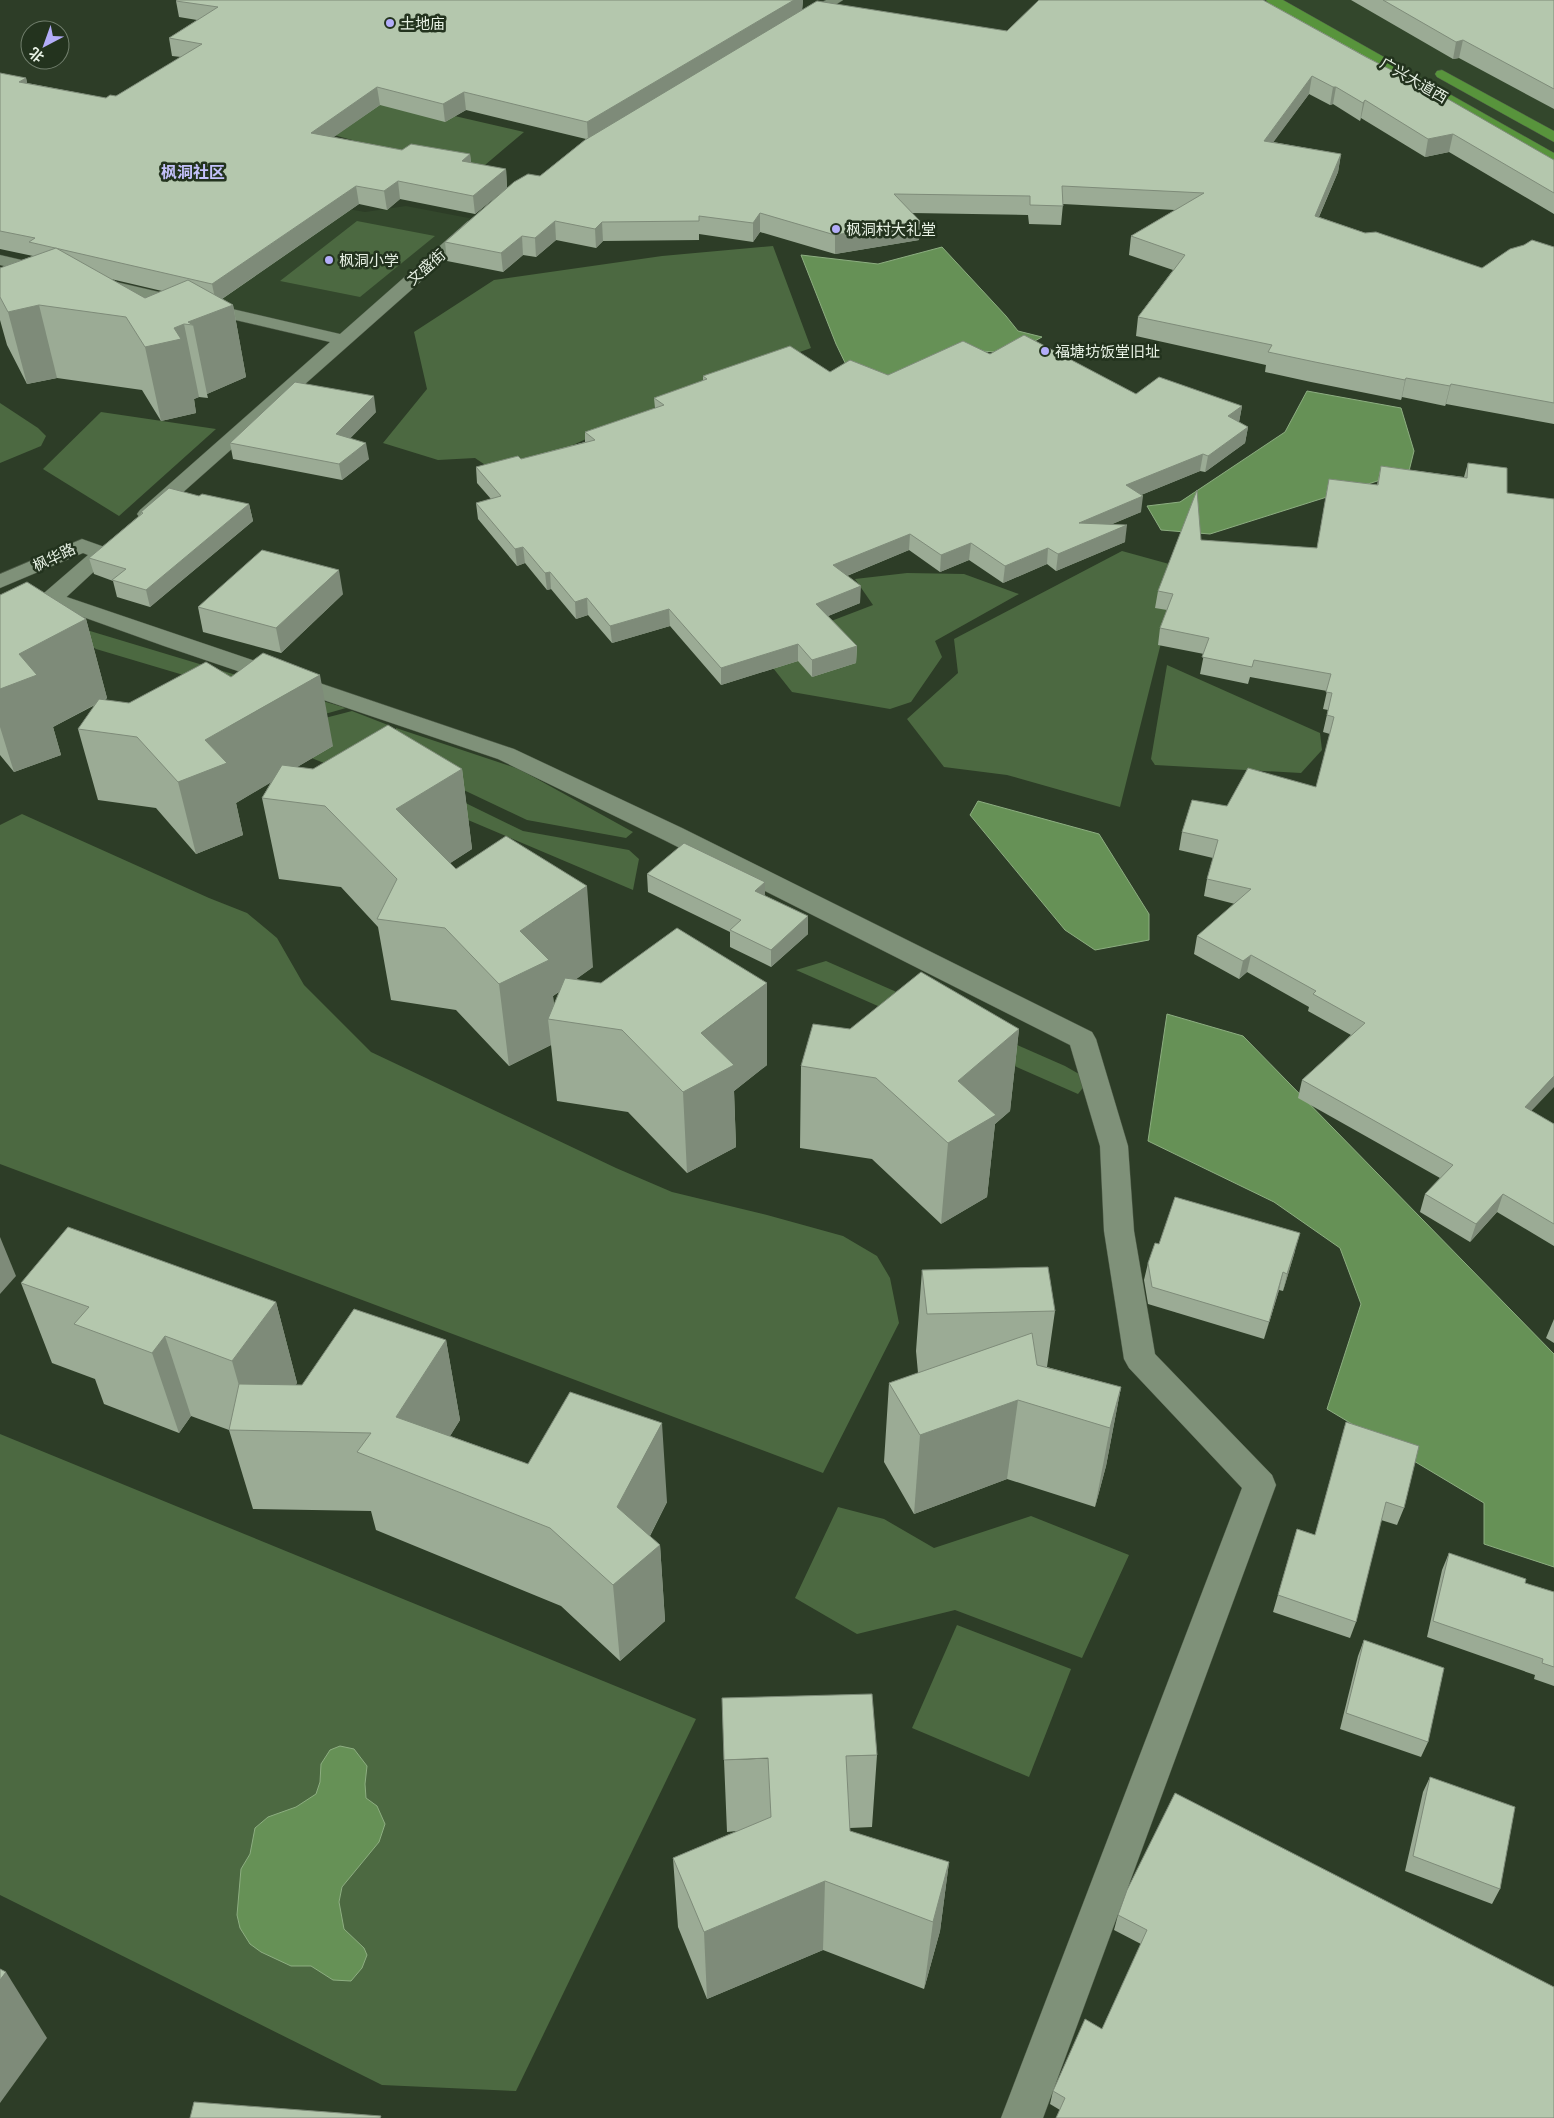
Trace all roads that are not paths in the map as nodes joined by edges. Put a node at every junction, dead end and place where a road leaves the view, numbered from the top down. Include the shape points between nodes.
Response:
1 (836, 0) edge
2 (1273, 0) edge
3 (783, 32) edge
4 (1432, 69) dead end
5 (1554, 137) edge
6 (1554, 160) edge
7 (486, 214) edge
8 (0, 260) edge
9 (68, 276) edge
10 (87, 281) edge
11 (344, 340) junction
12 (132, 527) edge
13 (0, 582) edge
14 (52, 598) junction
15 (0, 622) edge
16 (1022, 2118) edge

1 - 3 street
2 - 6 highway, 广兴大道西
4 - 5 highway, 广兴大道西
7 - 11 street, 文盛街
8 - 9 street
10 - 11 street
11 - 12 street, 文盛街
13 - 14 street, 枫华路 via 82,545 110,546
14 - 15 street, 枫华路
14 - 16 street via 506,754 1082,1039 1114,1146 1119,1231 1140,1359 1260,1485

